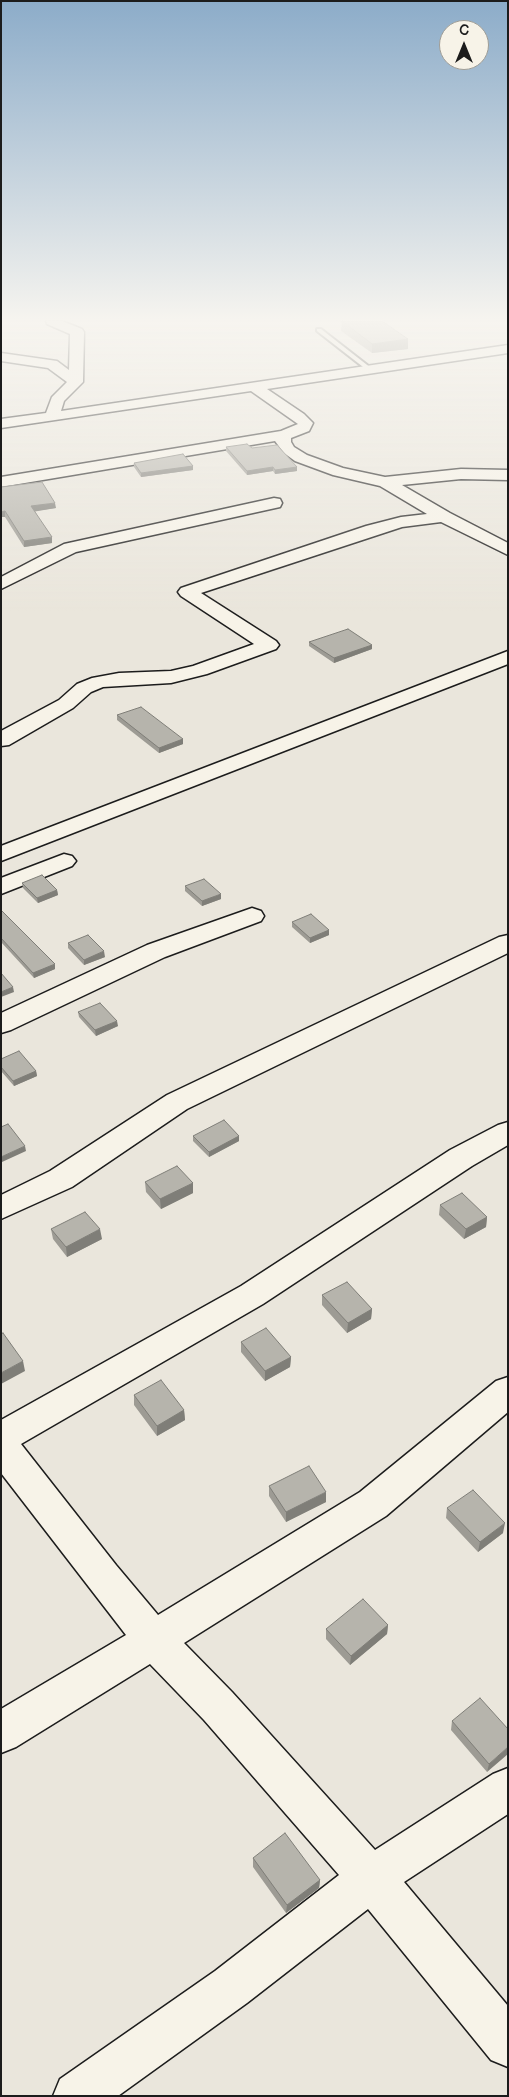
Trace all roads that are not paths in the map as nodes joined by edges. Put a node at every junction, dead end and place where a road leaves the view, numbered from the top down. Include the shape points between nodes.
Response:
1 (34, 419) edge
2 (300, 419) edge
3 (1, 424) edge
4 (284, 435) junction
5 (508, 475) edge
6 (1, 482) edge
7 (385, 482) junction
8 (274, 503) dead end
9 (444, 516) junction
10 (508, 550) edge
11 (1, 584) edge
12 (508, 657) edge
13 (1, 740) edge
14 (1, 854) edge
15 (64, 861) dead end
16 (1, 887) edge
17 (252, 916) dead end
18 (508, 943) edge
19 (1, 1024) edge
20 (508, 1132) edge
21 (1, 1208) edge
22 (508, 1391) edge
23 (1, 1438) edge
24 (1, 1445) edge
25 (154, 1640) junction
26 (1, 1732) edge
27 (508, 1789) edge
28 (371, 1878) junction
29 (508, 2043) edge
30 (77, 2096) edge

1 - 3 street
2 - 4 street via 306,423 304,428
4 - 6 street
4 - 7 street via 283,442 301,458 339,472
5 - 7 street via 461,474
7 - 9 street
8 - 11 street via 83,544
9 - 10 street
9 - 13 street via 372,530 187,592 269,645 172,677 99,682
12 - 14 street
15 - 16 street
17 - 19 street via 156,951
18 - 21 street via 177,1102 61,1179
20 - 23 street via 461,1158 252,1295
22 - 25 street via 373,1504
24 - 25 street
25 - 26 street
25 - 28 street via 218,1706
27 - 28 street
28 - 29 street
28 - 30 street via 231,1987

